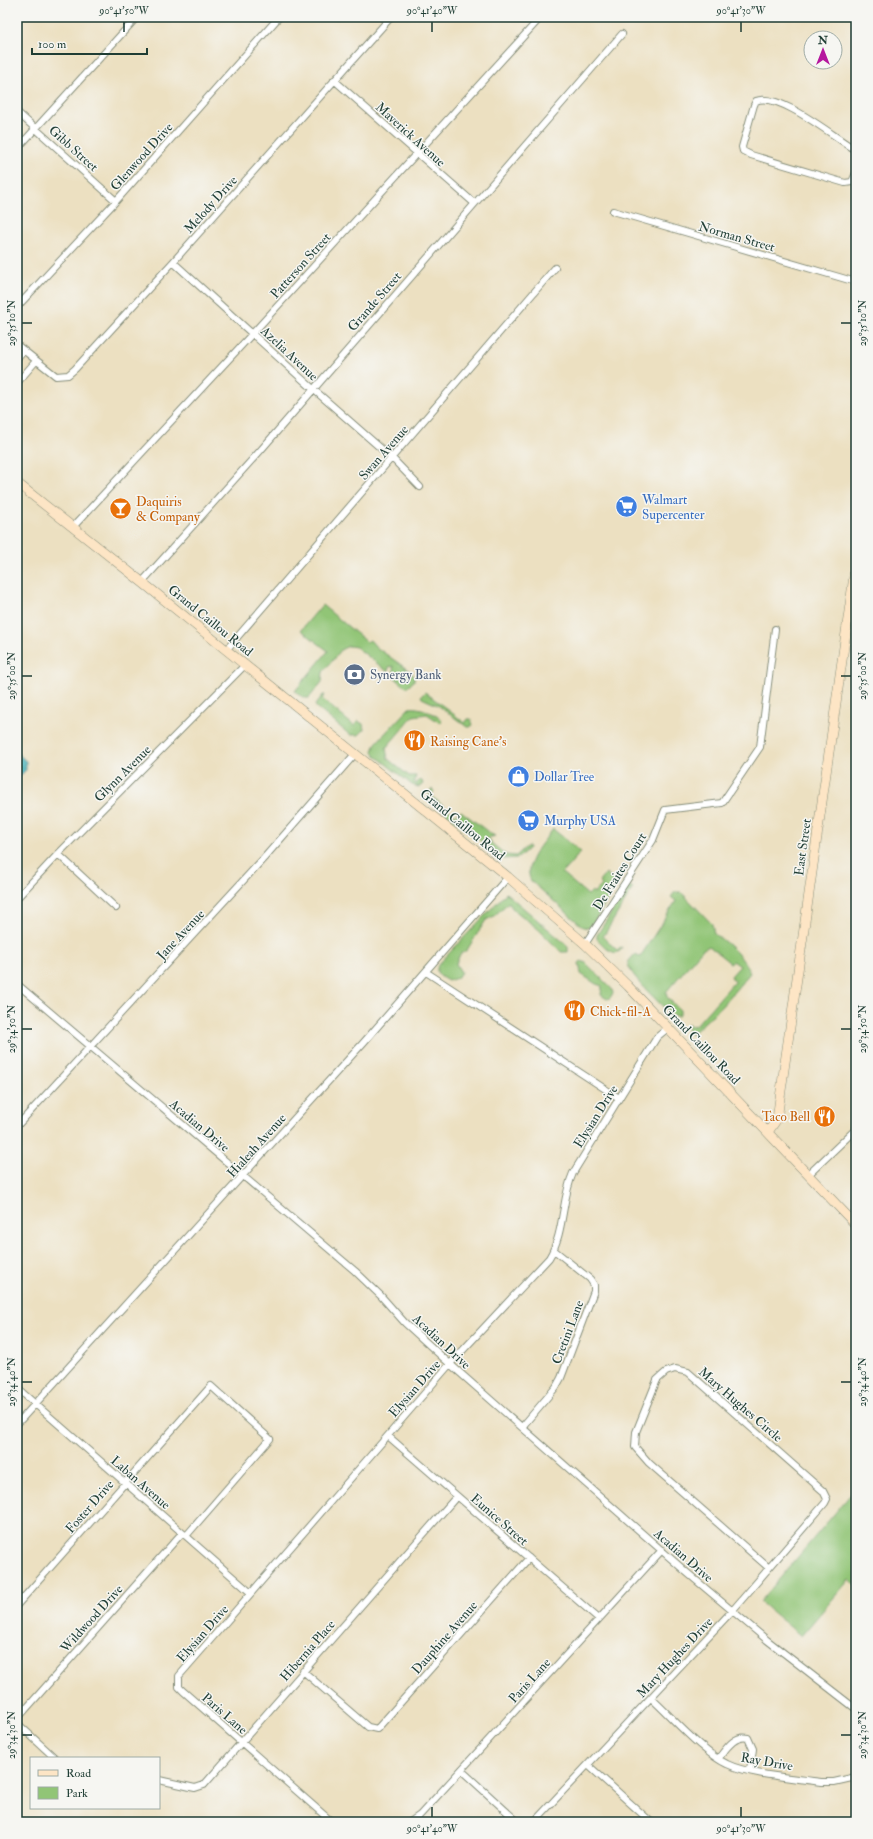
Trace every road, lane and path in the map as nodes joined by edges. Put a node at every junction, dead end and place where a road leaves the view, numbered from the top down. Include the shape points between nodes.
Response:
1 (138, 17) edge
2 (279, 17) edge
3 (391, 17) edge
4 (541, 17) edge
5 (622, 34) dead end
6 (334, 80) junction
7 (17, 112) edge
8 (36, 128) junction
9 (17, 149) edge
10 (856, 150) edge
11 (416, 153) junction
12 (856, 173) edge
13 (116, 201) junction
14 (474, 203) junction
15 (612, 211) dead end
16 (173, 262) junction
17 (555, 268) dead end
18 (856, 282) edge
19 (17, 307) edge
20 (253, 333) junction
21 (17, 345) edge
22 (23, 351) junction
23 (17, 358) edge
24 (36, 361) junction
25 (17, 383) edge
26 (312, 388) junction
27 (393, 458) junction
28 (17, 483) edge
29 (420, 487) dead end
30 (73, 527) junction
31 (856, 562) edge
32 (142, 582) junction
33 (855, 583) edge
34 (775, 629) dead end
35 (227, 650) junction
36 (245, 665) junction
37 (356, 754) junction
38 (58, 854) junction
39 (508, 877) junction
40 (17, 898) edge
41 (116, 908) dead end
42 (585, 944) junction
43 (426, 972) junction
44 (17, 984) edge
45 (668, 1028) junction
46 (90, 1047) junction
47 (619, 1098) junction
48 (17, 1126) edge
49 (856, 1129) edge
50 (768, 1132) junction
51 (808, 1175) junction
52 (244, 1176) junction
53 (856, 1225) edge
54 (554, 1250) junction
55 (450, 1364) junction
56 (17, 1388) edge
57 (35, 1404) junction
58 (17, 1424) edge
59 (522, 1427) junction
60 (388, 1436) junction
61 (270, 1438) joint
62 (125, 1482) junction
63 (457, 1496) junction
64 (825, 1503) joint
65 (184, 1535) junction
66 (662, 1550) junction
67 (529, 1558) junction
68 (769, 1568) junction
69 (251, 1593) junction
70 (17, 1605) edge
71 (732, 1611) junction
72 (599, 1619) junction
73 (302, 1671) junction
74 (178, 1682) joint
75 (651, 1698) junction
76 (856, 1709) edge
77 (17, 1719) edge
78 (17, 1724) edge
79 (241, 1742) junction
80 (54, 1757) edge
81 (718, 1759) junction
82 (588, 1764) junction
83 (461, 1770) junction
84 (750, 1770) junction
85 (856, 1777) edge
86 (160, 1780) edge
87 (332, 1822) edge
88 (410, 1822) edge
89 (518, 1822) edge
90 (534, 1822) edge
91 (651, 1822) edge

1 - 8 street
2 - 13 street, Glenwood Drive
3 - 6 street, Melody Drive
4 - 11 street, Patterson Street
5 - 14 street, Grande Street
6 - 11 street, Maverick Avenue
6 - 16 street, Melody Drive
7 - 8 street, Gibb Street
8 - 9 street
8 - 13 street, Gibb Street
10 - 12 street via 792,108 763,99 756,101 754,105 742,146 744,152 751,155 845,183 852,182
11 - 14 street, Maverick Avenue
11 - 20 street, Patterson Street
13 - 19 street, Glenwood Drive
14 - 26 street, Grande Street
15 - 18 street, Norman Street
16 - 20 street, Azelia Avenue
16 - 24 street, Melody Drive via 68,375 56,376
17 - 27 street, Swan Avenue
20 - 26 street, Azelia Avenue
20 - 30 street, Patterson Street
21 - 22 street
22 - 23 street
22 - 24 street, Melody Drive
24 - 25 street
26 - 27 street, Azelia Avenue
26 - 32 street, Grande Street via 260,451
27 - 29 street, Azelia Avenue
27 - 35 street, Swan Avenue
28 - 30 main road, Grand Caillou Road
30 - 32 main road, Grand Caillou Road
31 - 33 main road, East Street
32 - 35 main road, Grand Caillou Road
33 - 50 main road, East Street via 777,1119
34 - 42 street, De Fraites Court via 760,747 722,803 665,810 653,840
35 - 36 main road, Grand Caillou Road
36 - 37 main road, Grand Caillou Road
36 - 38 street, Glynn Avenue
37 - 39 main road, Grand Caillou Road
37 - 46 street, Jane Avenue
38 - 40 street, Glynn Avenue
38 - 41 street
39 - 42 main road, Grand Caillou Road
39 - 43 street, Hialeah Avenue
42 - 45 main road, Grand Caillou Road
43 - 47 street
43 - 52 street, Hialeah Avenue
44 - 46 street, Acadian Drive
45 - 47 street, Elysian Drive via 657,1037
45 - 50 main road, Grand Caillou Road
46 - 48 street, Jane Avenue
46 - 52 street, Acadian Drive
47 - 54 street, Elysian Drive via 571,1177
49 - 51 street
50 - 51 main road, Grand Caillou Road
51 - 53 main road, Grand Caillou Road
52 - 55 street, Acadian Drive via 355,1271 405,1323
52 - 57 street, Hialeah Avenue
54 - 55 street, Elysian Drive via 545,1263
54 - 59 street, Cretini Lane via 590,1279 594,1291 561,1378
55 - 59 street, Acadian Drive
55 - 60 street, Elysian Drive
56 - 57 street, Laban Avenue
57 - 58 street, Hialeah Avenue
57 - 62 street, Laban Avenue
59 - 66 street, Acadian Drive
60 - 63 street, Eunice Street
60 - 69 street, Elysian Drive
61 - 62 street, Foster Drive via 211,1386
61 - 65 street, Wildwood Drive
62 - 65 street, Laban Avenue
62 - 70 street, Foster Drive
63 - 67 street, Eunice Street
63 - 73 street, Hibernia Place
64 - 68 street, Mary Hughes Drive
64 - 68 street, Mary Hughes Circle via 826,1495 823,1490 688,1372 675,1369 659,1377 636,1432 635,1447 649,1463
65 - 69 street, Laban Avenue
65 - 77 street, Wildwood Drive
66 - 71 street, Acadian Drive
66 - 72 street, Paris Lane
67 - 72 street, Eunice Street
67 - 73 street, Dauphine Avenue via 381,1725 368,1727
68 - 71 street, Mary Hughes Drive
69 - 74 street, Elysian Drive via 183,1671
71 - 75 street, Mary Hughes Drive
71 - 76 street, Acadian Drive
72 - 83 street, Paris Lane
73 - 79 street, Hibernia Place
74 - 79 street, Paris Lane via 183,1691
75 - 81 street, Ray Drive
75 - 82 street, Mary Hughes Drive
78 - 80 street
79 - 86 street, Hibernia Place via 204,1785 196,1788
79 - 87 street, Paris Lane
81 - 84 street, Ray Drive
81 - 84 street via 738,1738 748,1738 753,1749
82 - 90 street, Mary Hughes Drive
82 - 91 street
83 - 88 street, Paris Lane via 420,1815
83 - 89 street
84 - 85 street, Ray Drive via 821,1782

